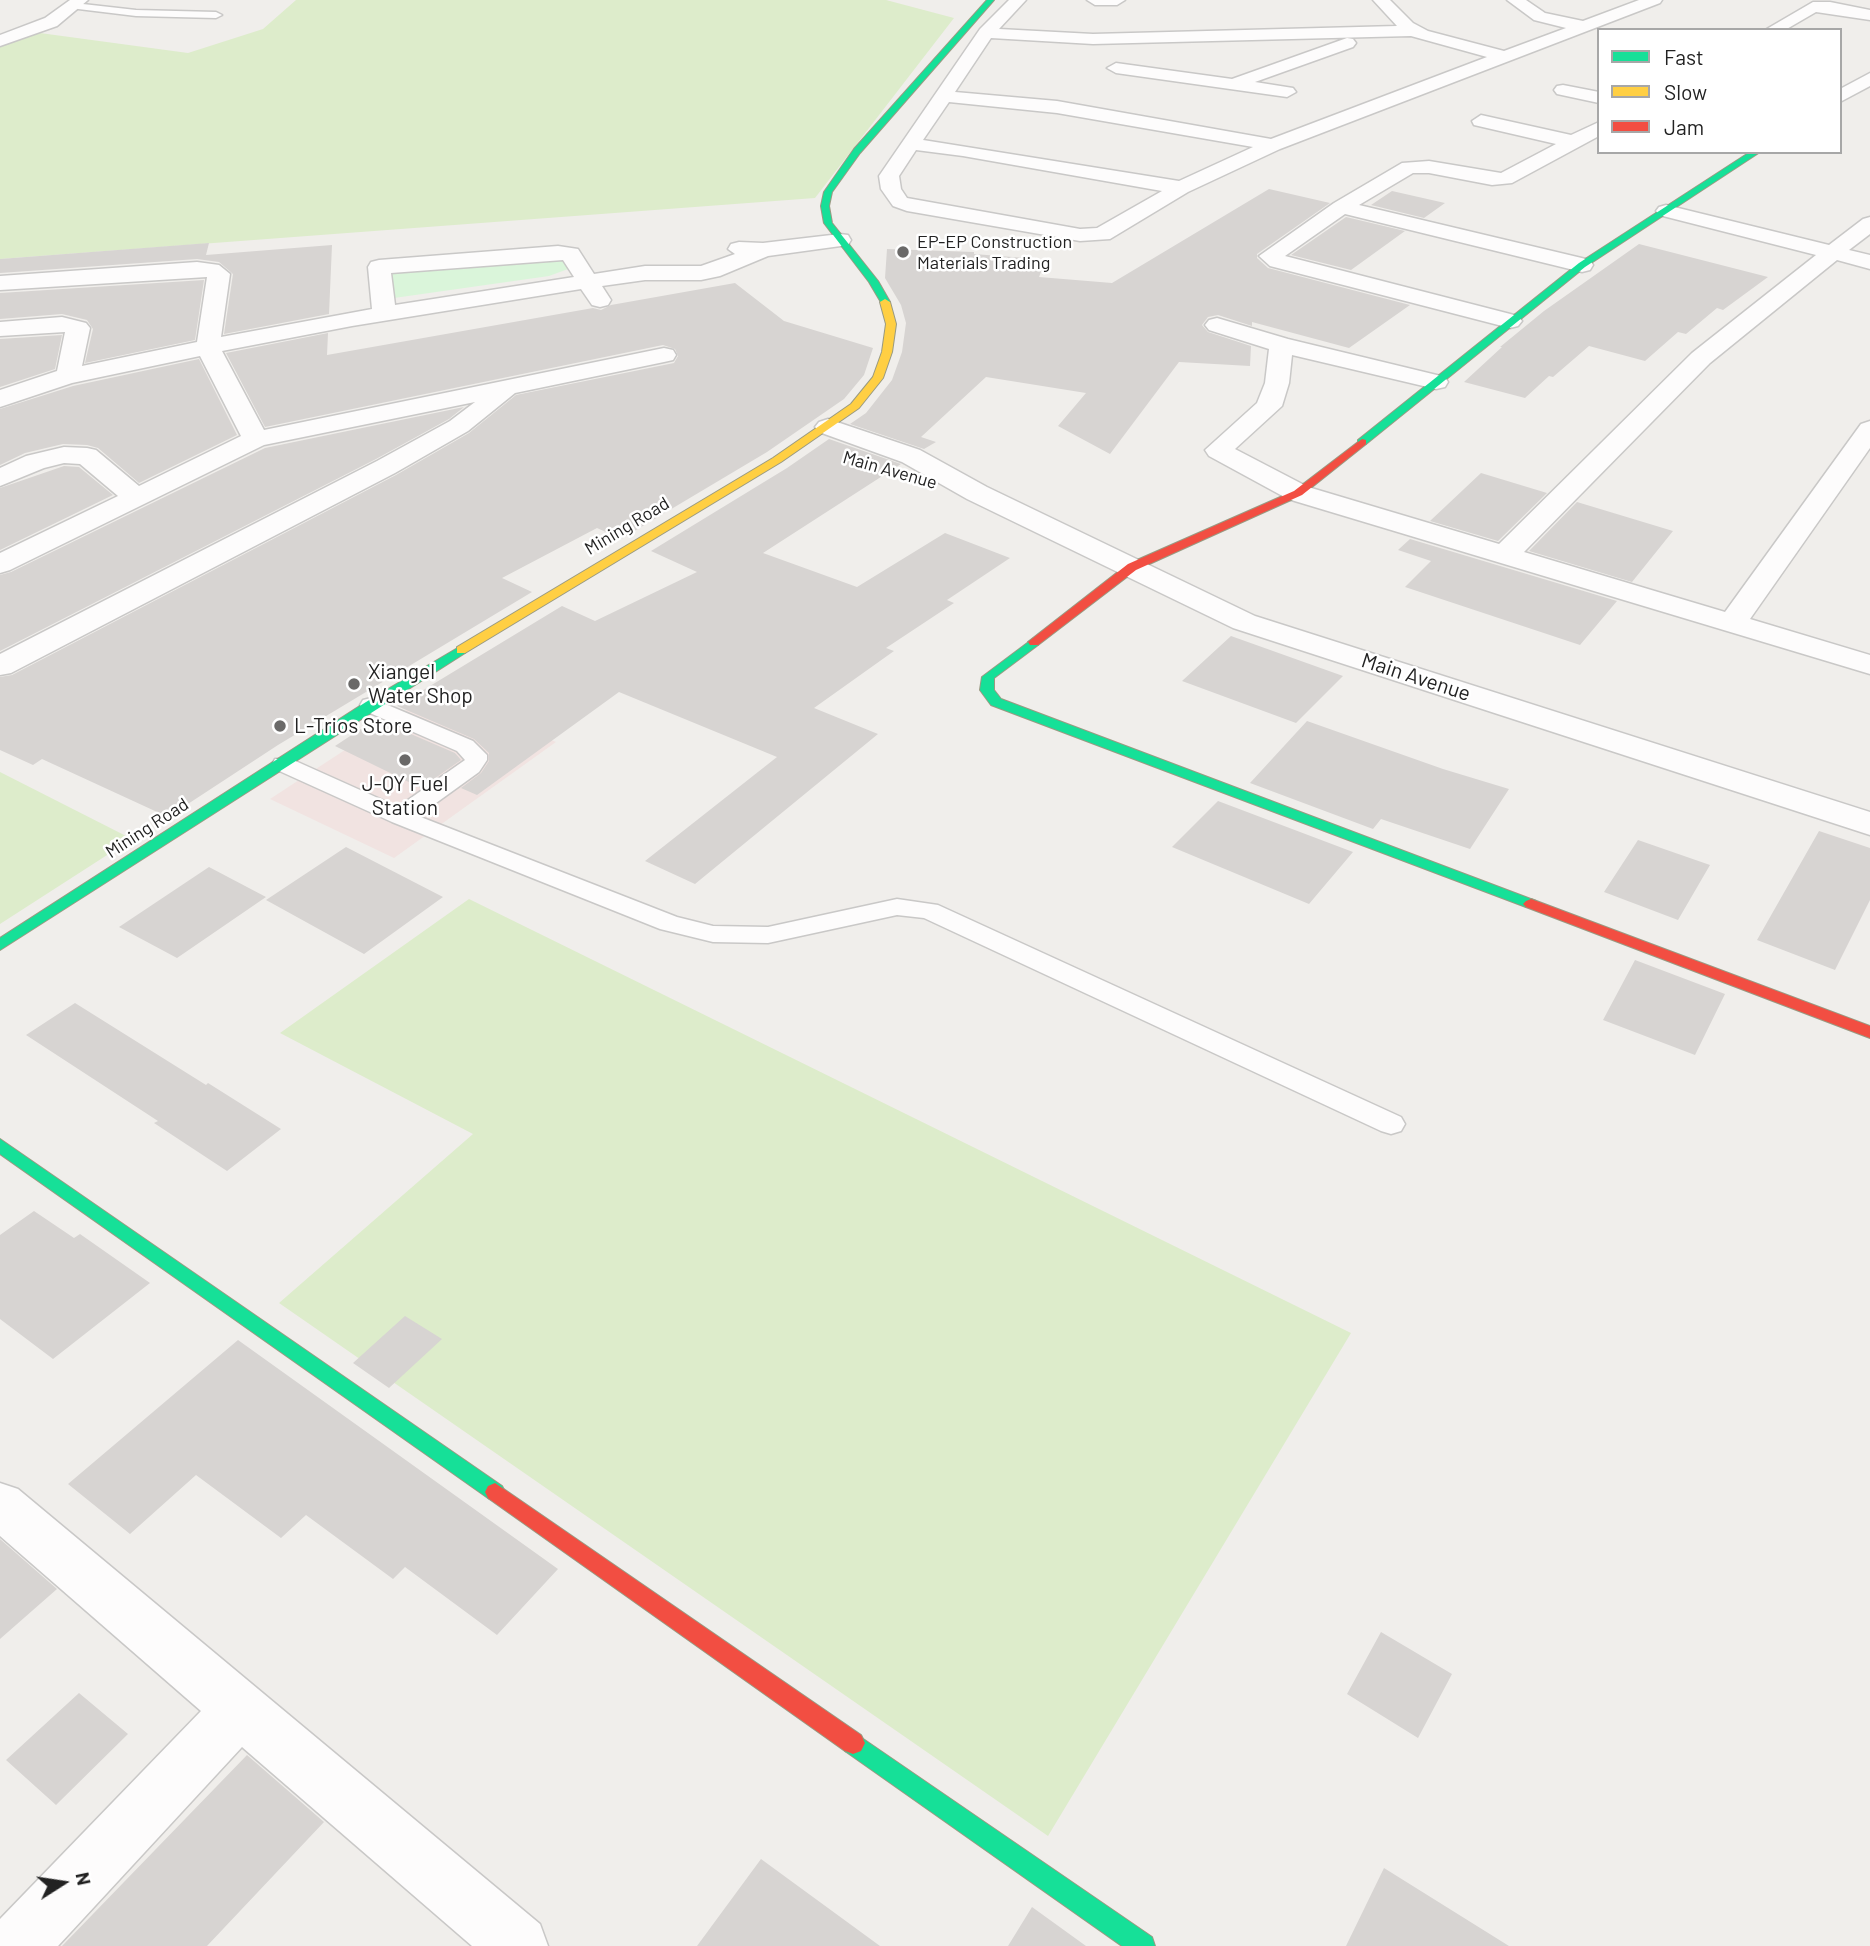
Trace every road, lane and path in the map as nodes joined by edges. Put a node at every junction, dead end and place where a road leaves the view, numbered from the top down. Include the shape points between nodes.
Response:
1 (991, 0) edge
2 (1018, 0) edge
3 (1095, 0) edge
4 (1117, 0) edge
5 (1381, 0) edge
6 (1515, 0) edge
7 (1654, 0) edge
8 (77, 3) edge
9 (216, 15) dead end
10 (1870, 15) edge
11 (1583, 26) junction
12 (1776, 28) edge
13 (1413, 31) junction
14 (986, 33) junction
15 (1363, 33) junction
16 (1116, 39) junction
17 (1, 40) edge
18 (1506, 57) junction
19 (1870, 78) edge
20 (1235, 83) junction
21 (1563, 90) dead end
22 (1287, 92) dead end
23 (945, 96) junction
24 (1842, 96) edge
25 (1597, 98) edge
26 (1481, 121) dead end
27 (1597, 129) edge
28 (1575, 142) junction
29 (912, 144) junction
30 (1273, 145) junction
31 (1753, 154) edge
32 (1181, 188) junction
33 (1342, 207) junction
34 (1666, 211) junction
35 (1870, 223) edge
36 (839, 240) junction
37 (714, 249) dead end
38 (763, 250) junction
39 (676, 252) dead end
40 (1834, 253) junction
41 (1870, 262) edge
42 (1581, 265) junction
43 (645, 273) junction
44 (589, 281) junction
45 (0, 283) edge
46 (583, 305) dead end
47 (384, 314) junction
48 (352, 320) junction
49 (1510, 321) junction
50 (1217, 325) dead end
51 (0, 329) edge
52 (380, 339) dead end
53 (1281, 345) junction
54 (208, 347) junction
55 (664, 355) dead end
56 (68, 376) junction
57 (1436, 382) junction
58 (36, 384) junction
59 (512, 386) junction
60 (0, 387) edge
61 (0, 400) edge
62 (828, 427) junction
63 (1870, 429) edge
64 (256, 439) junction
65 (803, 444) junction
66 (0, 478) edge
67 (977, 493) junction
68 (1298, 493) junction
69 (135, 496) junction
70 (1504, 556) junction
71 (0, 564) edge
72 (1132, 567) junction
73 (1731, 624) junction
74 (1870, 665) edge
75 (0, 666) edge
76 (371, 705) junction
77 (283, 764) junction
78 (400, 817) junction
79 (1870, 824) edge
80 (0, 945) edge
81 (1870, 1032) edge
82 (1391, 1124) dead end
83 (0, 1145) edge
84 (0, 1506) edge
85 (240, 1709) junction
86 (16, 1946) edge
87 (518, 1946) edge
88 (1143, 1946) edge

1 - 36 street, Mining Road via 857,151 828,192 828,223
2 - 14 street
3 - 4 street
5 - 13 street
6 - 11 street via 1540,17
7 - 11 street
8 - 9 lane via 136,13
8 - 17 street via 51,22
10 - 12 street via 1813,7
11 - 18 street
13 - 15 street
13 - 18 street
14 - 16 street
14 - 23 street
15 - 16 street
15 - 20 street via 1340,47
16 - 20 street via 1114,73
18 - 30 street
19 - 24 street
20 - 22 street
21 - 25 street
23 - 29 street
23 - 30 street via 1057,107
26 - 28 street
27 - 28 street
28 - 33 street via 1505,179 1409,167
29 - 32 street
29 - 32 street via 889,176 900,202 1080,235 1102,233
30 - 32 street
31 - 34 street
33 - 42 street
33 - 49 street via 1270,256
34 - 40 street
34 - 42 street
35 - 40 street
36 - 38 street
36 - 62 street, Mining Road via 873,281 891,324 877,378 855,406
37 - 38 street
38 - 43 street via 720,269
39 - 43 street via 655,258
40 - 41 street
40 - 70 street via 1701,358
42 - 49 street
43 - 44 street
44 - 46 street via 600,301
44 - 47 street
44 - 47 street via 566,253 377,258
45 - 54 street via 211,270 219,274
47 - 48 street
48 - 52 street
48 - 54 street
49 - 57 street
50 - 53 street
51 - 56 street via 62,324 78,328
53 - 57 street
53 - 68 street via 1269,406 1218,450
54 - 56 street
54 - 64 street
55 - 59 street
56 - 58 street
57 - 68 street
58 - 60 street
58 - 61 street
59 - 64 street
59 - 75 street via 459,426 386,467
62 - 65 street, Mining Road
62 - 67 street, Main Avenue via 911,456
63 - 73 street
64 - 69 street
65 - 67 street, Main Avenue via 901,477
65 - 76 street, Mining Road
66 - 69 street via 35,462 64,455 87,456
67 - 72 street, Main Avenue
68 - 70 street
68 - 72 street
69 - 71 street
70 - 73 street
72 - 79 street, Main Avenue via 1244,622
72 - 81 street via 988,677 987,690 996,702
73 - 74 street
76 - 77 street, Mining Road
76 - 78 lane via 465,746 475,755 471,767
77 - 78 lane
77 - 80 street, Mining Road
78 - 82 lane via 669,923 713,934 768,935 897,907 929,911
83 - 88 street
84 - 85 street
85 - 86 street
85 - 87 street

